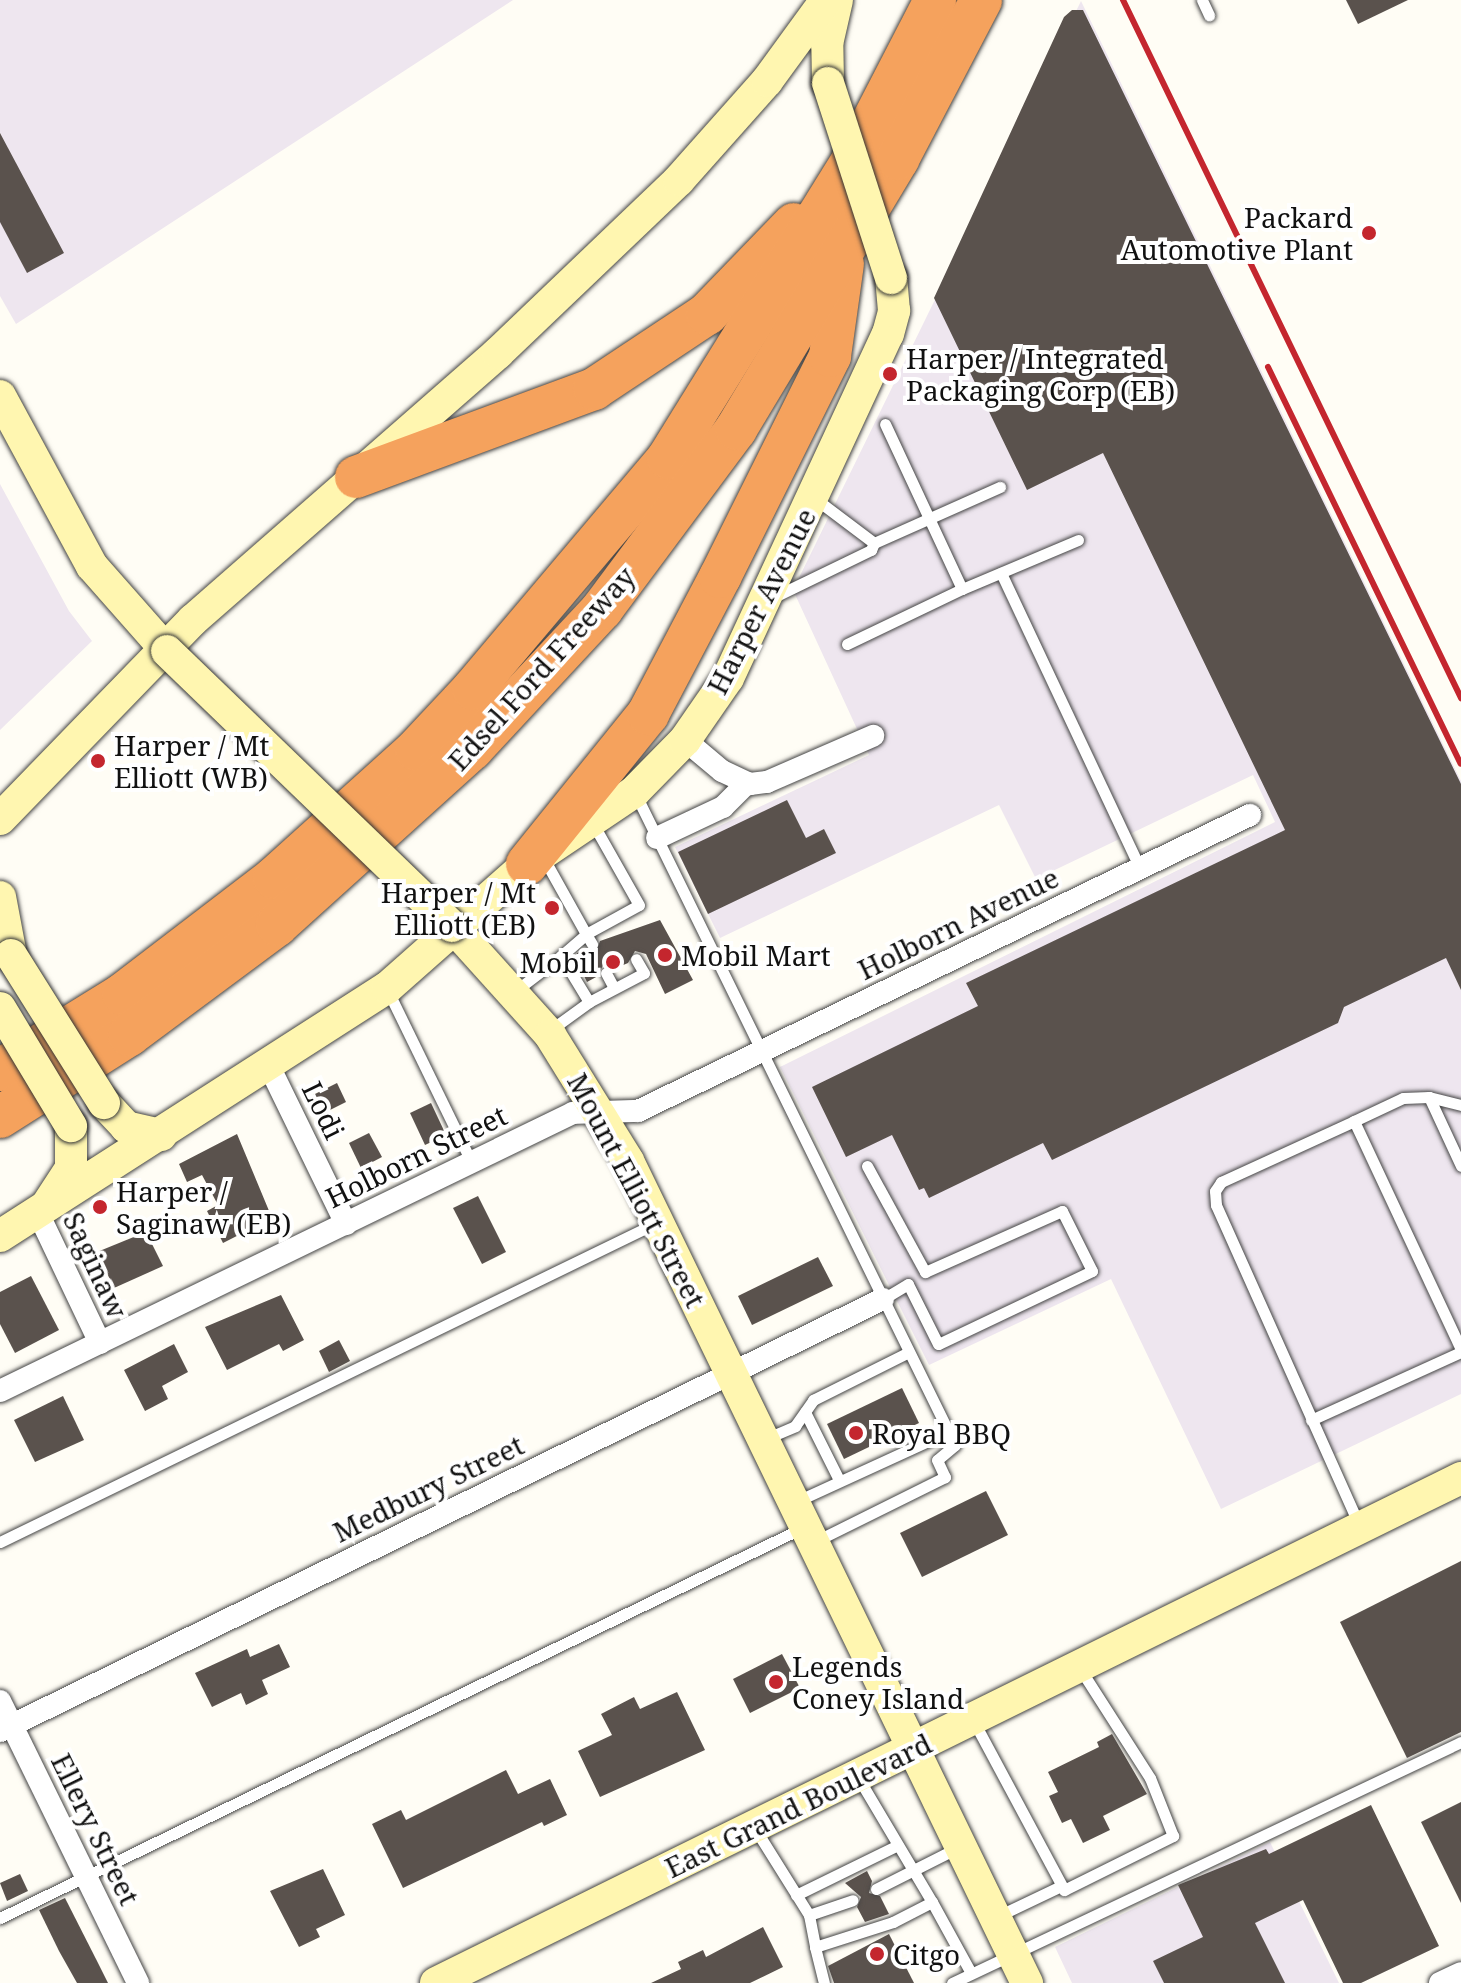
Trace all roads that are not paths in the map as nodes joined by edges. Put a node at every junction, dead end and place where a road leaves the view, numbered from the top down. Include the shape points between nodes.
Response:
1 (826, 0) edge
2 (837, 0) edge
3 (935, 0) edge
4 (981, 0) edge
5 (1202, 0) edge
6 (1209, 15) dead end
7 (775, 70) junction
8 (828, 83) junction
9 (850, 165) junction
10 (846, 245) junction
11 (0, 396) edge
12 (885, 424) dead end
13 (356, 477) junction
14 (1000, 487) dead end
15 (813, 497) junction
16 (932, 517) junction
17 (1078, 540) dead end
18 (874, 543) junction
19 (1001, 573) junction
20 (962, 589) junction
21 (765, 601) junction
22 (847, 644) dead end
23 (167, 651) junction
24 (873, 736) dead end
25 (685, 740) junction
26 (747, 783) junction
27 (634, 792) junction
28 (1250, 815) dead end
29 (0, 819) edge
30 (591, 821) junction
31 (657, 838) junction
32 (535, 860) junction
33 (1140, 868) junction
34 (0, 897) edge
35 (616, 918) junction
36 (452, 926) junction
37 (624, 932) dead end
38 (589, 939) junction
39 (561, 956) junction
40 (636, 959) dead end
41 (606, 973) dead end
42 (387, 988) junction
43 (614, 988) junction
44 (514, 993) junction
45 (589, 1002) junction
46 (0, 1008) edge
47 (548, 1032) junction
48 (762, 1052) junction
49 (269, 1066) junction
50 (0, 1070) edge
51 (1429, 1097) junction
52 (1461, 1105) edge
53 (602, 1114) junction
54 (0, 1117) edge
55 (1354, 1121) junction
56 (161, 1135) junction
57 (472, 1163) junction
58 (867, 1166) dead end
59 (1461, 1166) edge
60 (41, 1212) junction
61 (658, 1222) junction
62 (346, 1224) junction
63 (0, 1236) edge
64 (883, 1299) junction
65 (100, 1343) junction
66 (1461, 1350) edge
67 (909, 1352) junction
68 (731, 1373) junction
69 (0, 1391) edge
70 (805, 1412) junction
71 (1311, 1420) junction
72 (948, 1432) junction
73 (764, 1440) junction
74 (1461, 1478) edge
75 (839, 1480) junction
76 (804, 1524) junction
77 (1361, 1527) junction
78 (0, 1542) edge
79 (1079, 1667) junction
80 (0, 1701) edge
81 (972, 1719) junction
82 (6, 1728) edge
83 (1461, 1742) edge
84 (913, 1748) junction
85 (857, 1776) junction
86 (754, 1827) junction
87 (896, 1846) junction
88 (961, 1846) junction
89 (914, 1874) junction
90 (86, 1875) junction
91 (1061, 1886) junction
92 (876, 1889) dead end
93 (796, 1895) junction
94 (853, 1900) dead end
95 (932, 1902) junction
96 (809, 1915) junction
97 (996, 1917) junction
98 (0, 1918) edge
99 (815, 1947) junction
100 (1013, 1953) junction
101 (971, 1973) junction
102 (1461, 1973) edge
103 (138, 1983) edge
104 (436, 1983) edge
105 (824, 1983) edge
106 (952, 1983) edge
107 (1027, 1983) edge
108 (1440, 1983) edge

1 - 7 main road
2 - 8 main road, Harper Avenue via 827,44
3 - 9 highway, Edsel Ford Freeway
4 - 10 highway, Edsel Ford Freeway via 923,114
5 - 6 lane
7 - 8 main road via 805,65
7 - 13 main road via 679,180 498,353
8 - 15 main road, Harper Avenue, bridge via 891,278 894,311
9 - 13 highway via 707,314 594,389
9 - 50 highway, Edsel Ford Freeway via 668,458 454,709 274,878 123,994
10 - 32 highway via 830,356 720,577 648,714
10 - 54 highway, Edsel Ford Freeway via 736,429 602,609 472,749 277,925 129,1035
11 - 23 main road, Mount Elliott Street via 92,566
12 - 16 lane
13 - 23 main road via 193,620
14 - 16 lane
15 - 18 lane
15 - 21 main road, Harper Avenue
16 - 18 lane
16 - 20 lane
17 - 19 lane
18 - 21 lane via 871,550
19 - 20 lane
19 - 33 lane
20 - 22 lane
21 - 25 main road, Harper Avenue via 728,678
23 - 29 main road
23 - 36 main road, Mount Elliott Street, bridge
24 - 26 street via 767,782
25 - 26 street via 722,771
25 - 27 main road, Harper Avenue
26 - 31 street via 723,807
27 - 30 main road, Harper Avenue
27 - 31 lane
28 - 33 street, Holborn Avenue
30 - 32 main road, Harper Avenue
30 - 35 lane via 639,905
31 - 48 lane
32 - 36 main road, Harper Avenue
32 - 38 lane
33 - 48 street, Holborn Avenue
34 - 56 main road, bridge via 11,955 104,1103 126,1127
35 - 37 lane
35 - 38 lane
36 - 42 main road, Harper Avenue
36 - 44 main road, Mount Elliott Street
38 - 39 lane
39 - 44 lane
39 - 45 lane
40 - 43 lane via 644,973
41 - 43 lane
42 - 49 main road, Harper Avenue
42 - 57 lane
43 - 45 lane
44 - 47 main road, Mount Elliott Street
45 - 47 lane
46 - 60 main road, bridge via 71,1126 71,1168
47 - 53 main road, Mount Elliott Street
48 - 53 street, Holborn Avenue via 638,1111
48 - 64 lane
49 - 56 main road, Harper Avenue
49 - 62 street, Lodi
51 - 52 lane
51 - 55 lane via 1403,1098
51 - 59 lane
53 - 57 street, Holborn Street via 573,1113
53 - 61 main road, Mount Elliott Street
55 - 66 lane
55 - 71 lane via 1221,1182 1215,1191 1216,1205
56 - 60 main road, Harper Avenue
57 - 62 street, Holborn Street
58 - 64 lane via 925,1272 1062,1211 1092,1271 938,1344 908,1284
60 - 63 main road
60 - 65 street, Saginaw
61 - 68 main road, Mount Elliott Street
61 - 78 lane
62 - 65 street, Holborn Street
64 - 67 lane
64 - 68 street, Medbury Street
65 - 69 street, Holborn Street
66 - 71 lane
67 - 70 lane via 813,1400
67 - 72 lane
68 - 73 main road, Mount Elliott Street
68 - 82 street, Medbury Street
70 - 73 lane via 792,1428
70 - 75 lane
71 - 77 lane
72 - 75 lane
72 - 76 lane via 953,1451 937,1460 945,1477
73 - 76 main road, Mount Elliott Street
74 - 77 main road, East Grand Boulevard
75 - 76 lane
76 - 84 main road, Mount Elliott Street
76 - 90 lane
77 - 79 main road, East Grand Boulevard
79 - 81 main road, East Grand Boulevard
79 - 91 lane via 1150,1778 1173,1836 1064,1890
80 - 82 street, Ellery Street
81 - 84 main road, East Grand Boulevard
81 - 91 lane
82 - 90 street, Ellery Street
83 - 100 lane
84 - 85 main road, East Grand Boulevard
84 - 88 main road, Mount Elliott Street
85 - 86 main road, East Grand Boulevard
85 - 87 lane
86 - 93 lane
86 - 104 main road, East Grand Boulevard
87 - 89 lane
87 - 93 lane
88 - 89 lane
88 - 97 main road, Mount Elliott Street
89 - 92 lane
89 - 95 lane
90 - 98 lane
90 - 103 street, Ellery Street
91 - 97 lane
93 - 96 lane
94 - 96 lane
95 - 99 lane via 865,1934
95 - 101 lane
96 - 99 lane
97 - 100 main road, Mount Elliott Street
99 - 105 lane
100 - 101 lane
100 - 107 main road, Mount Elliott Street
101 - 106 lane
102 - 108 street

